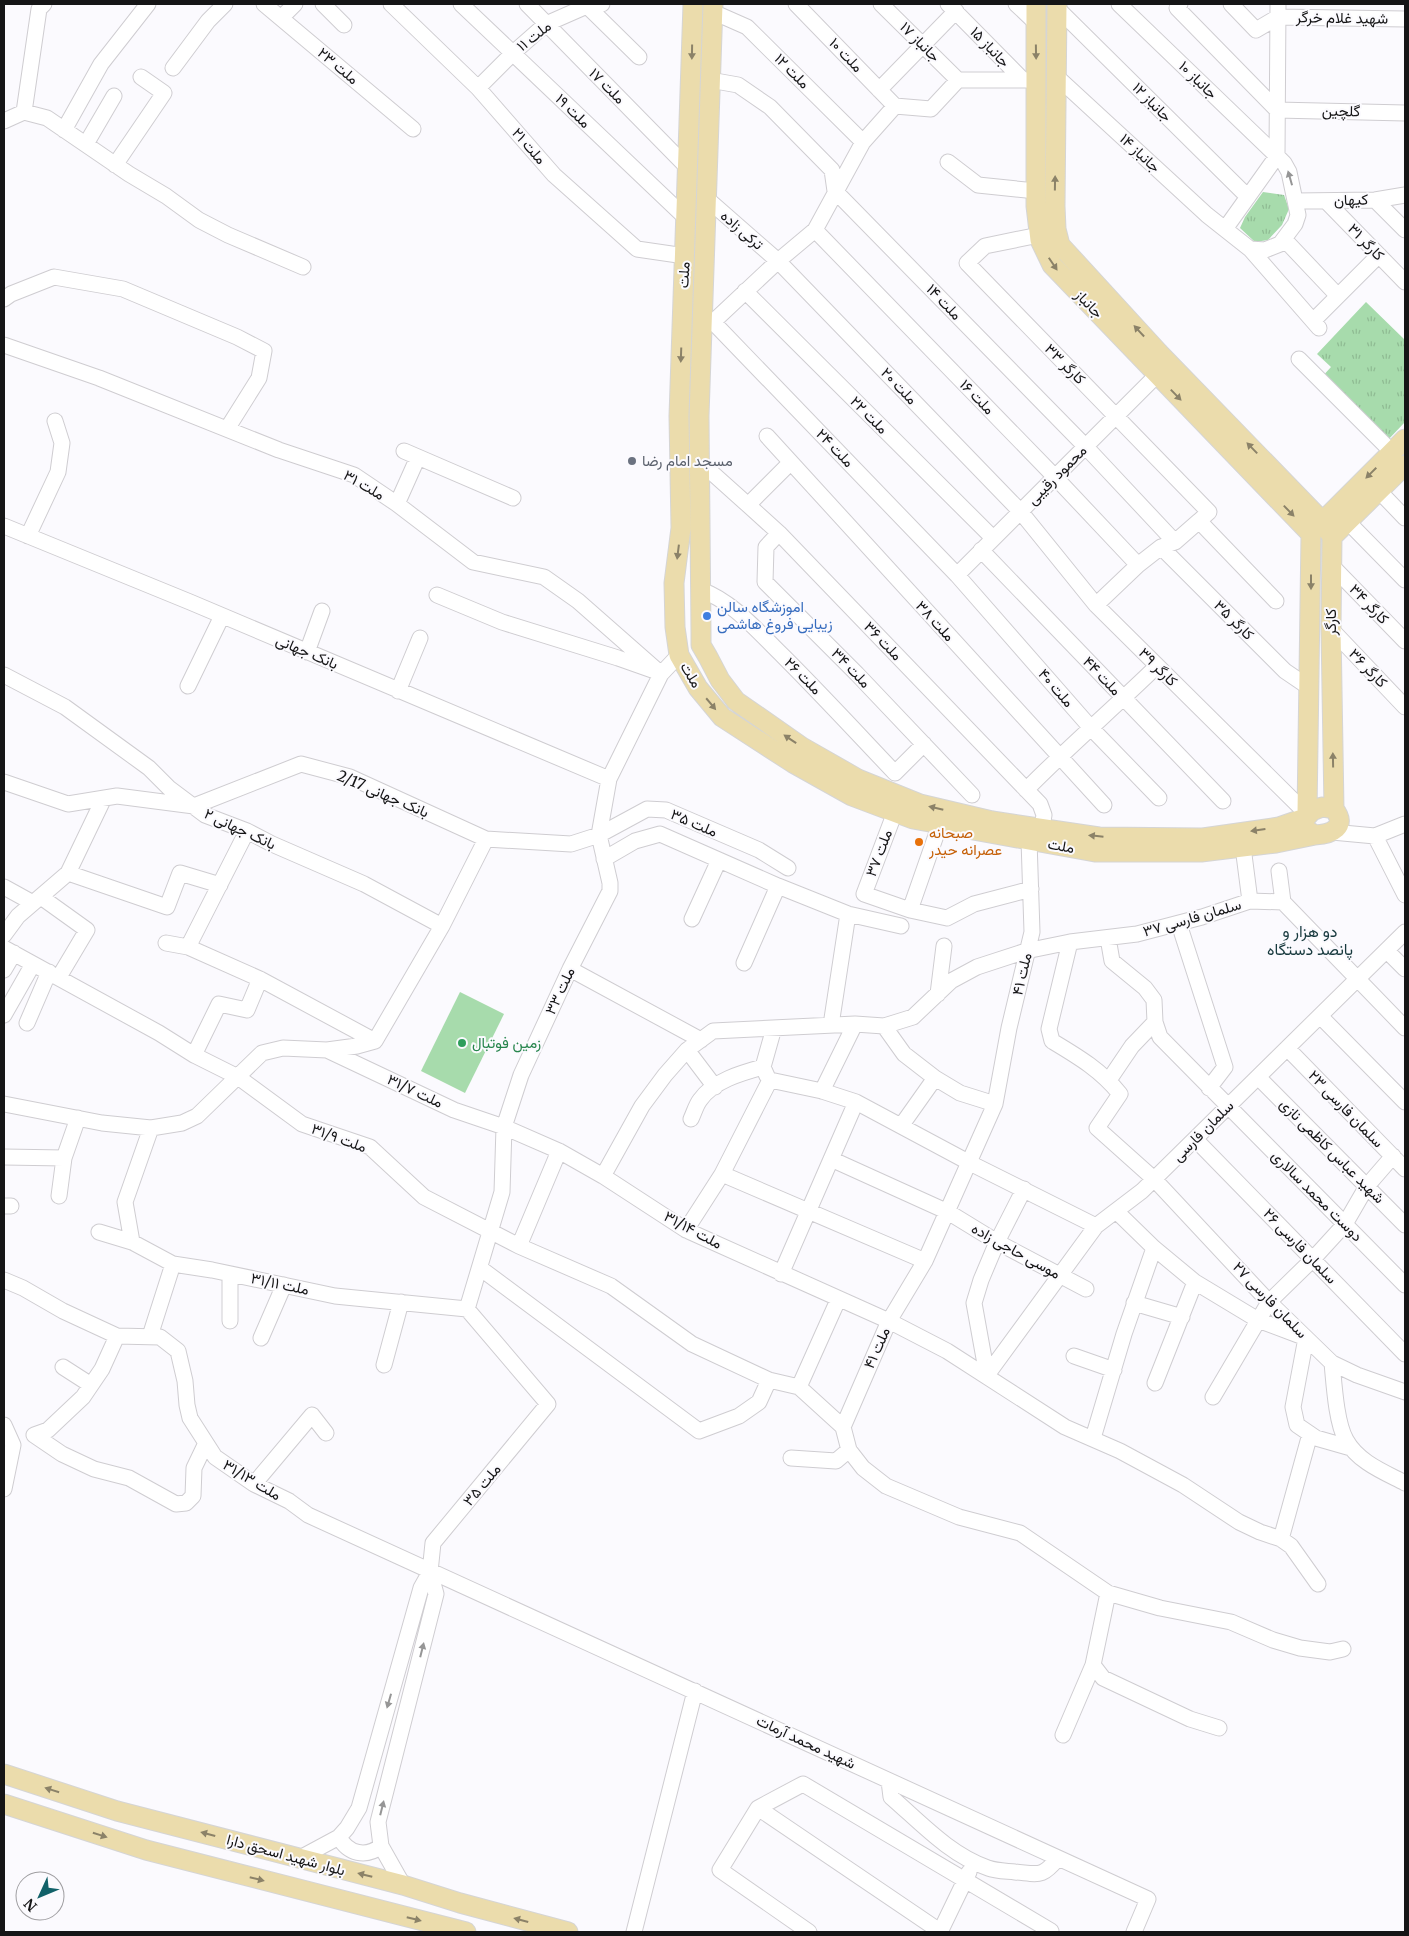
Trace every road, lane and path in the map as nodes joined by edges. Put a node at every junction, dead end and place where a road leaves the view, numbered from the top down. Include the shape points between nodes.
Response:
1 (44, 4) edge
2 (148, 4) edge
3 (225, 4) edge
4 (264, 4) edge
5 (295, 4) edge
6 (323, 4) edge
7 (391, 4) edge
8 (461, 4) edge
9 (527, 4) edge
10 (591, 4) edge
11 (693, 4) edge
12 (796, 4) edge
13 (882, 4) edge
14 (1016, 4) edge
15 (1036, 4) edge
16 (1119, 4) edge
17 (1180, 4) edge
18 (1230, 4) edge
19 (1057, 6) edge
20 (713, 8) edge
21 (952, 8) edge
22 (1278, 10) edge
23 (281, 18) junction
24 (1405, 18) edge
25 (1036, 23) junction
26 (546, 24) junction
27 (344, 25) dead end
28 (923, 46) junction
29 (512, 54) junction
30 (639, 57) dead end
31 (173, 68) dead end
32 (1056, 76) junction
33 (142, 77) dead end
34 (710, 80) junction
35 (958, 80) junction
36 (1030, 80) junction
37 (478, 88) junction
38 (879, 90) junction
39 (114, 96) dead end
40 (895, 106) junction
41 (1277, 110) junction
42 (24, 112) junction
43 (1405, 113) edge
44 (4, 121) edge
45 (412, 129) dead end
46 (64, 130) junction
47 (863, 142) junction
48 (86, 144) junction
49 (1277, 156) junction
50 (948, 162) dead end
51 (116, 165) junction
52 (688, 168) junction
53 (835, 191) junction
54 (1405, 195) edge
55 (1248, 197) junction
56 (706, 198) junction
57 (1036, 198) junction
58 (1375, 200) junction
59 (1296, 201) junction
60 (1326, 201) junction
61 (1055, 206) junction
62 (686, 218) junction
63 (1225, 229) junction
64 (815, 230) junction
65 (1405, 230) edge
66 (1039, 235) junction
67 (1284, 239) junction
68 (1250, 249) junction
69 (1379, 255) junction
70 (685, 256) junction
71 (778, 261) junction
72 (303, 267) dead end
73 (1405, 282) edge
74 (745, 291) junction
75 (1338, 296) junction
76 (4, 299) edge
77 (699, 320) junction
78 (4, 344) edge
79 (1298, 360) dead end
80 (1154, 364) junction
81 (1116, 415) junction
82 (55, 422) dead end
83 (227, 429) junction
84 (767, 436) dead end
85 (1405, 439) edge
86 (1085, 446) junction
87 (404, 451) dead end
88 (418, 457) junction
89 (1399, 458) edge
90 (700, 462) junction
91 (790, 463) junction
92 (1055, 477) junction
93 (1379, 491) junction
94 (512, 498) dead end
95 (397, 504) junction
96 (748, 505) junction
97 (1020, 511) junction
98 (1405, 518) edge
99 (1199, 521) junction
100 (1348, 522) junction
101 (4, 526) edge
102 (1317, 527) junction
103 (681, 528) junction
104 (701, 530) junction
105 (779, 533) junction
106 (28, 536) junction
107 (1332, 537) junction
108 (993, 538) junction
109 (1168, 545) junction
110 (981, 550) junction
111 (1138, 565) junction
112 (1332, 566) junction
113 (957, 575) junction
114 (1405, 580) edge
115 (701, 590) junction
116 (437, 595) dead end
117 (1276, 601) dead end
118 (1096, 605) junction
119 (322, 611) dead end
120 (222, 616) junction
121 (1331, 629) junction
122 (420, 638) dead end
123 (1405, 641) edge
124 (307, 652) junction
125 (678, 655) junction
126 (1157, 666) junction
127 (661, 674) junction
128 (5, 679) edge
129 (188, 686) dead end
130 (1310, 688) junction
131 (398, 691) junction
132 (1124, 699) junction
133 (1405, 707) edge
134 (1092, 728) junction
135 (924, 744) junction
136 (1060, 756) junction
137 (609, 779) junction
138 (4, 782) edge
139 (1026, 790) junction
140 (972, 796) dead end
141 (104, 798) junction
142 (1159, 798) dead end
143 (1223, 801) dead end
144 (1104, 805) dead end
145 (194, 806) junction
146 (1334, 809) junction
147 (895, 812) junction
148 (1306, 816) junction
149 (940, 824) junction
150 (1405, 824) edge
151 (247, 831) junction
152 (1323, 833) junction
153 (1036, 834) junction
154 (599, 835) junction
155 (1375, 836) junction
156 (486, 839) junction
157 (1243, 847) junction
158 (604, 859) junction
159 (719, 860) junction
160 (788, 868) dead end
161 (1278, 871) dead end
162 (68, 872) junction
163 (220, 885) junction
164 (778, 886) junction
165 (4, 887) edge
166 (1031, 888) junction
167 (1405, 895) edge
168 (37, 900) junction
169 (1250, 901) junction
170 (1283, 902) junction
171 (910, 910) junction
172 (848, 914) junction
173 (692, 919) dead end
174 (1179, 924) junction
175 (442, 926) junction
176 (900, 926) dead end
177 (1405, 932) edge
178 (4, 935) edge
179 (1108, 938) junction
180 (1070, 942) junction
181 (166, 943) dead end
182 (944, 946) dead end
183 (188, 947) junction
184 (1387, 950) junction
185 (9, 951) edge
186 (1026, 951) junction
187 (744, 963) dead end
188 (34, 964) junction
189 (570, 969) junction
190 (1405, 969) edge
191 (4, 970) edge
192 (54, 974) junction
193 (1357, 978) junction
194 (260, 979) junction
195 (938, 994) junction
196 (4, 1015) edge
197 (1320, 1016) junction
198 (1155, 1022) junction
199 (27, 1023) dead end
200 (855, 1024) junction
201 (831, 1025) junction
202 (884, 1026) junction
203 (774, 1028) junction
204 (1405, 1028) edge
205 (374, 1040) junction
206 (701, 1040) junction
207 (1287, 1048) junction
208 (327, 1050) junction
209 (687, 1050) junction
210 (194, 1055) junction
211 (766, 1074) junction
212 (238, 1077) junction
213 (1258, 1077) junction
214 (934, 1078) junction
215 (1109, 1080) junction
216 (715, 1087) junction
217 (1209, 1088) junction
218 (822, 1091) junction
219 (856, 1102) junction
220 (1405, 1102) edge
221 (4, 1104) edge
222 (996, 1104) junction
223 (1228, 1107) junction
224 (78, 1118) junction
225 (691, 1118) dead end
226 (901, 1126) junction
227 (504, 1127) junction
228 (151, 1128) junction
229 (1195, 1139) junction
230 (559, 1151) junction
231 (1393, 1156) junction
232 (4, 1157) edge
233 (64, 1158) junction
234 (831, 1159) junction
235 (970, 1163) junction
236 (1405, 1169) edge
237 (722, 1174) junction
238 (603, 1176) junction
239 (1154, 1179) junction
240 (1367, 1186) junction
241 (1024, 1189) junction
242 (59, 1196) dead end
243 (808, 1210) junction
244 (1116, 1211) junction
245 (948, 1212) junction
246 (1345, 1224) junction
247 (1405, 1225) edge
248 (1096, 1226) junction
249 (686, 1230) junction
250 (490, 1231) junction
251 (99, 1232) dead end
252 (132, 1242) junction
253 (997, 1242) junction
254 (519, 1246) junction
255 (1154, 1248) junction
256 (1313, 1259) junction
257 (925, 1260) junction
258 (173, 1264) junction
259 (480, 1268) junction
260 (230, 1274) junction
261 (781, 1274) junction
262 (1061, 1275) junction
263 (4, 1280) edge
264 (1196, 1282) junction
265 (284, 1285) junction
266 (1405, 1285) edge
267 (1086, 1289) dead end
268 (838, 1300) junction
269 (401, 1302) junction
270 (1269, 1302) junction
271 (1134, 1303) junction
272 (467, 1309) junction
273 (1182, 1317) junction
274 (1258, 1320) junction
275 (230, 1321) dead end
276 (889, 1321) junction
277 (117, 1336) junction
278 (150, 1336) junction
279 (261, 1338) dead end
280 (1306, 1338) junction
281 (1405, 1354) edge
282 (1074, 1356) dead end
283 (1332, 1363) junction
284 (384, 1365) dead end
285 (63, 1368) dead end
286 (1114, 1370) junction
287 (987, 1375) junction
288 (769, 1380) junction
289 (1156, 1383) dead end
290 (91, 1385) junction
291 (799, 1387) junction
292 (1405, 1392) edge
293 (1213, 1397) dead end
294 (4, 1426) edge
295 (843, 1427) junction
296 (326, 1433) dead end
297 (1310, 1434) junction
298 (1093, 1438) junction
299 (206, 1443) junction
300 (1351, 1448) junction
301 (849, 1450) junction
302 (791, 1458) dead end
303 (254, 1484) junction
304 (1405, 1484) edge
305 (4, 1489) edge
306 (1281, 1539) junction
307 (430, 1572) junction
308 (1318, 1584) dead end
309 (1108, 1592) junction
310 (1343, 1649) dead end
311 (1093, 1665) junction
312 (694, 1691) junction
313 (1219, 1728) dead end
314 (1063, 1735) dead end
315 (4, 1774) edge
316 (889, 1780) junction
317 (4, 1804) edge
318 (758, 1808) junction
319 (343, 1832) junction
320 (380, 1843) junction
321 (300, 1858) junction
322 (1058, 1858) junction
323 (974, 1862) junction
324 (965, 1881) junction
325 (403, 1885) junction
326 (1051, 1931) edge
327 (466, 1932) edge
328 (568, 1932) edge
329 (634, 1932) edge
330 (809, 1932) edge
331 (941, 1932) edge
332 (1134, 1932) edge

1 - 42 street via 39,9
2 - 46 street via 101,64
3 - 31 street via 208,20
4 - 23 street, ملت ۲۳
5 - 23 street
6 - 27 street
7 - 37 street, ملت ۲۱
8 - 29 street, ملت ۱۹
9 - 26 street, ملت ۱۷
10 - 26 street, ملت ۱۱
10 - 30 street
11 -> 52 main road, ملت
12 - 38 street, ملت ۱۰
13 - 28 street, جانباز ۱۷
14 - 25 street
15 - 25 main road, جانباز
16 - 49 street, جانباز ۱۰
17 - 41 street via 1177,8
18 - 22 street via 1256,30
19 - 32 main road, جانباز
19 - 55 street, جانباز ۱۲
20 - 34 main road, ملت
20 - 47 street, ملت ۱۲ via 747,28
21 - 28 street
21 - 36 street, جانباز ۱۵
22 - 24 street, شهید غلام خرگر
22 - 41 street
23 - 45 street, ملت ۲۳
25 -> 36 main road, جانباز
26 - 29 street, ملت ۱۱
26 - 52 street, ملت ۱۷
28 - 35 street, جانباز ۱۷
28 - 38 street
29 - 37 street, ملت ۱۱
29 - 62 street, ملت ۱۹
61 -> 32 main road, جانباز
32 - 63 street, جانباز ۱۴
33 - 51 street via 164,93
34 - 53 street via 738,85 770,107 832,170
34 - 56 main road, ملت
35 - 36 street
35 - 40 street via 931,109
36 - 57 main road, جانباز
37 - 70 street, ملت ۲۱ via 554,175 637,249
38 - 40 street, ملت ۱۰
39 - 48 street
40 - 47 street
41 - 43 street, گلچین
41 - 49 street
42 - 44 street
42 - 46 street via 48,118
46 - 48 street
47 - 53 street
48 - 51 street
49 - 55 street
59 -> 49 street, جانباز ۱۰ via 1289,172
50 - 57 street via 978,185
51 - 72 street via 199,220
52 - 62 main road, ملت
53 - 64 street
53 - 86 street, ملت ۱۴
54 - 58 street, کیهان
55 - 63 street
56 - 71 street, ترکی زاده
56 - 77 main road, ملت
57 - 61 main road
57 - 66 main road, جانباز
58 - 60 street, کیهان
58 - 65 street
59 - 60 street, کیهان
59 - 67 street, جانباز ۱۰ via 1298,215
60 - 69 street, کارگر ۳۱
80 -> 61 main road, جانباز via 1063,249 1056,229
62 - 70 main road, ملت
63 - 68 street, جانباز ۱۴
64 - 71 street
64 - 92 street, ملت ۱۶
66 -> 80 main road, جانباز via 1052,265
66 - 81 street, کارگر ۳۳ via 985,246 967,263
67 - 68 street via 1264,250
67 - 75 street
68 - 75 street via 1316,324
69 - 73 street, کارگر ۳۱
69 - 75 street
70 - 77 main road, ملت
71 - 74 street
71 - 97 street, ملت ۲۰
74 - 77 street
74 - 108 street, ملت ۲۲
76 - 83 street via 54,277 123,289 264,351 259,378
77 - 90 main road, ملت
77 -> 103 main road, ملت via 679,416
77 - 113 street, ملت ۲۴
78 - 83 street, ملت ۳۱
79 - 89 street
80 - 81 street, محمود رقیبی
80 - 102 main road, جانباز
81 - 86 street, محمود رقیبی
81 - 99 street, کارگر ۳۳ via 1209,512
82 - 106 street via 62,443 58,472
83 - 95 street, ملت ۳۱ via 354,475
84 - 91 street, ملت ۳۸
85 - 89 main road
86 - 92 street, محمود رقیبی
86 - 109 street, ملت ۱۴
87 - 88 street
88 - 94 street
88 - 95 street
89 - 93 main road
89 -> 102 main road
90 - 96 street, ملت ۳۶
90 - 104 main road, ملت
91 - 96 street
91 - 136 street, ملت ۳۸
92 - 97 street, محمود رقیبی
92 - 111 street, ملت ۱۶
93 - 98 street
93 - 100 main road
95 - 127 street, ملت ۳۱ via 473,562 544,578 578,601
96 - 105 street, ملت ۳۶
97 - 108 street, محمود رقیبی
97 - 118 street, کارگر ۳۹
99 - 109 street
99 - 117 street
100 - 107 main road
100 - 114 street
101 - 106 street, بانک جهانی
102 - 107 main road
102 -> 130 main road, کارگر
103 - 104 main road
103 -> 125 main road, ملت via 674,583
104 - 115 main road, ملت
105 - 135 street, ملت ۳۴ via 766,547 765,582
105 - 139 street, ملت ۳۶
106 - 120 street, بانک جهانی
107 - 112 main road, کارگر
108 - 110 street, محمود رقیبی
109 - 111 street
109 - 130 street, کارگر ۳۵ via 1285,671
110 - 113 street, محمود رقیبی
110 - 132 street, ملت ۴۴
111 - 118 street
112 - 121 main road, کارگر
112 - 123 street, کارگر ۳۴
113 - 134 street, ملت ۴۰
115 - 135 street, ملت ۲۶ via 715,596 744,618 895,773
153 -> 115 main road, ملت via 920,804 858,779 802,747 736,702 701,645
116 - 127 street via 502,622
118 - 126 street, کارگر ۳۹
119 - 124 street
120 - 124 street, بانک جهانی
120 - 129 street
121 - 133 street, کارگر ۳۶
146 -> 121 main road, کارگر
122 - 131 street
124 - 131 street, بانک جهانی
125 - 127 street, ملت ۳۳
125 -> 147 main road, ملت via 698,688 722,717 793,764 852,796
126 - 132 street
126 - 148 street, کارگر ۳۹
127 - 137 street, ملت ۳۳
128 - 145 street, بانک جهانی ۲ via 65,707 149,768
130 - 148 main road, کارگر
131 - 137 street, بانک جهانی
132 - 134 street
132 - 143 street, ملت ۴۴
134 - 136 street
134 - 142 street, ملت ۴۰
135 - 140 street, ملت ۳۴
136 - 139 street
136 - 144 street, ملت ۳۸
137 - 154 street, ملت ۳۳
138 - 141 street via 68,804
139 - 153 street, ملت ۳۶ via 1040,804 1044,815
141 - 145 street via 117,796
141 - 162 street
145 - 151 street, بانک جهانی ۲ via 205,815
145 - 156 street, بانک جهانی 2/17 via 301,764 350,777
146 - 148 main road via 1322,807
146 - 152 main road via 1340,816 1339,825
147 - 149 main road, ملت
147 - 171 street, ملت ۳۷ via 864,894
148 - 152 main road via 1303,821 1305,829
148 -> 153 main road, ملت via 1279,827 1203,838
149 - 153 main road, ملت
149 - 171 street
150 - 155 street
151 - 163 street
151 - 175 street, بانک جهانی ۲ via 364,884
152 - 155 street
152 - 157 main road, ملت
153 - 157 main road, ملت via 1095,852 1201,852
153 - 166 street, ملت ۴۱
154 - 156 street, ملت ۳۵ via 571,844
154 - 158 street, ملت ۳۳
154 - 160 street, ملت ۳۵ via 647,809 666,810 759,850
155 - 167 street
156 - 175 street
157 - 169 street
158 - 159 street via 636,841 660,834
158 - 189 street, ملت ۳۳ via 610,891
159 - 164 street
159 - 173 street
161 - 170 street
162 - 163 street via 167,907 180,873
162 - 168 street
163 - 183 street
164 - 172 street
164 - 187 street
165 - 168 street
166 - 171 street via 974,904 947,918
166 - 186 street, ملت ۴۱ via 1032,932
168 - 178 street via 18,916
168 - 192 street via 87,930
169 - 170 street, سلمان فارسی ۳۷
169 - 174 street, سلمان فارسی ۳۷
170 - 193 street
172 - 176 street
172 - 201 street
174 - 179 street, سلمان فارسی ۳۷
174 - 217 street via 1226,1068
175 - 205 street
177 - 184 street, سلمان فارسی
179 - 180 street, سلمان فارسی ۳۷
179 - 198 street via 1112,961 1145,988 1154,1000
180 - 186 street, سلمان فارسی ۳۷
180 - 215 street via 1049,1029 1052,1041
181 - 183 street
182 - 195 street
183 - 194 street
184 - 190 street
184 - 193 street, سلمان فارسی
185 - 188 street, ملت ۳۱/۹
185 - 191 street
186 - 195 street, سلمان فارسی ۳۷ via 977,967 951,981
186 - 222 street, ملت ۴۱
188 - 192 street, ملت ۳۱/۹
188 - 196 street
189 - 206 street
189 - 227 street, ملت ۳۳ via 521,1075
192 - 199 street
192 - 210 street, ملت ۳۱/۹
193 - 197 street, سلمان فارسی
193 - 204 street
194 - 205 street
194 - 210 street via 247,1010 219,1004
195 - 202 street, سلمان فارسی ۳۷ via 913,1017
197 - 207 street, سلمان فارسی
197 - 220 street
198 - 215 street via 1132,1046
198 - 217 street, دوست محمد سالاری via 1160,1037
200 - 201 street
200 - 202 street
200 - 218 street
201 - 203 street
202 - 214 street via 904,1054
203 - 206 street via 713,1030
203 - 211 street
205 - 208 street
206 - 209 street
207 - 213 street, سلمان فارسی
207 - 231 street, سلمان فارسی ۲۳
208 - 212 street via 283,1048 262,1053
208 - 227 street, ملت ۳۱/۷ via 454,1110
209 - 216 street
209 - 238 street via 642,1106
210 - 212 street, ملت ۳۱/۹
211 - 216 street via 740,1074
211 - 218 street
211 - 237 street
212 - 228 street via 197,1116 182,1124
212 - 250 street, ملت ۳۱/۹ via 302,1124 370,1147 424,1197
213 - 223 street, سلمان فارسی
213 - 240 street, شهید عباس کاظمی نازی
214 - 222 street via 960,1093
214 - 226 street
215 - 239 street, سلمان فارسی ۲۷ via 1120,1094 1097,1128
216 - 225 street via 700,1100
217 - 223 street, دوست محمد سالاری
218 - 219 street
219 - 226 street
219 - 234 street
221 - 224 street
222 - 235 street, ملت ۴۱
223 - 229 street, سلمان فارسی
223 - 246 street, دوست محمد سالاری
224 - 228 street
224 - 233 street
226 - 235 street
227 - 230 street, ملت ۳۱/۱۴
227 - 250 street, ملت ۳۳ via 502,1192
228 - 252 street via 125,1202
229 - 239 street, سلمان فارسی
229 - 256 street, سلمان فارسی ۲۶
230 - 238 street, ملت ۳۱/۱۴
230 - 254 street
231 - 236 street, سلمان فارسی ۲۳
231 - 240 street
232 - 233 street
233 - 242 street
234 - 243 street
234 - 245 street, موسی حاجی زاده
235 - 241 street
235 - 245 street, ملت ۴۱
237 - 243 street
237 - 249 street
238 - 249 street, ملت ۳۱/۱۴
239 - 244 street, سلمان فارسی
239 - 270 street, سلمان فارسی ۲۷
240 - 246 street
240 - 247 street, شهید عباس کاظمی نازی
241 - 248 street
241 - 253 street
243 - 257 street
243 - 261 street
244 - 248 street, سلمان فارسی
244 - 255 street
245 - 253 street, موسی حاجی زاده
245 - 257 street, ملت ۴۱
246 - 256 street
246 - 266 street, دوست محمد سالاری
248 - 262 street, سلمان فارسی
249 - 261 street, ملت ۳۱/۱۴
250 - 254 street, ملت ۳۱/۹
250 - 259 street, ملت ۳۳
251 - 252 street, ملت ۳۱/۱۱
252 - 258 street, ملت ۳۱/۱۱
253 - 262 street, موسی حاجی زاده
253 - 287 street via 974,1303
254 - 288 street, ملت ۳۱/۹ via 611,1286 692,1344
255 - 264 street
255 - 271 street
256 - 270 street
256 - 281 street, سلمان فارسی ۲۶
257 - 276 street, ملت ۴۱
258 - 260 street, ملت ۳۱/۱۱
258 - 278 street
259 - 272 street, ملت ۳۳
259 - 288 street via 699,1431 739,1416 759,1402
260 - 265 street, ملت ۳۱/۱۱
260 - 275 street
261 - 268 street, ملت ۳۱/۱۴
262 - 267 street, موسی حاجی زاده
262 - 287 street, سلمان فارسی
263 - 277 street, ملت ۳۱/۱۳
264 - 273 street
264 - 274 street
265 - 269 street, ملت ۳۱/۱۱ via 335,1296
265 - 279 street
268 - 276 street, ملت ۳۱/۱۴
268 - 291 street
269 - 272 street, ملت ۳۱/۱۱
269 - 284 street
270 - 274 street
270 - 280 street, سلمان فارسی ۲۷
271 - 273 street
271 - 286 street
272 - 307 street, ملت ۳۵ via 548,1404 433,1544
273 - 289 street
274 - 280 street
274 - 293 street
276 - 287 street, ملت ۳۱/۱۴ via 947,1350
276 - 295 street, ملت ۴۱
277 - 278 street, ملت ۳۱/۱۳
277 - 290 street
278 - 299 street, ملت ۳۱/۱۳ via 160,1337 178,1351 190,1418
280 - 283 street, سلمان فارسی ۲۷
280 - 297 street via 1293,1408 1297,1425
282 - 286 street
283 - 292 street, سلمان فارسی ۲۷
283 - 300 street via 1343,1434
285 - 290 street
286 - 298 street
287 - 298 street, ملت ۳۱/۱۴ via 1065,1427
288 - 291 street
290 - 299 street via 83,1397 48,1430 34,1435 62,1454 129,1478 176,1504 186,1503 193,1496 194,1468
291 - 295 street
294 - 305 street via 13,1445
295 - 301 street
296 - 303 street via 312,1415
297 - 300 street
297 - 306 street
298 - 306 street, ملت ۳۱/۱۴ via 1183,1486 1239,1522
299 - 303 street, ملت ۳۱/۱۳ via 215,1457
300 - 304 street via 1374,1467
301 - 302 street via 836,1461
301 - 309 street via 863,1468 886,1486 959,1516 1020,1532
303 - 307 street, ملت ۳۱/۱۳ via 289,1501 308,1515
306 - 308 street via 1291,1546
307 - 312 street, شهید محمد آرمات
307 -> 319 street via 420,1588 359,1808
320 -> 307 street via 378,1822 436,1594
309 - 310 street via 1160,1608 1231,1622 1300,1648 1330,1652
309 - 311 street
311 - 313 street via 1103,1678 1190,1719
311 - 314 street
312 - 316 street, شهید محمد آرمات
312 - 329 street
321 -> 315 main road, بلوار شهید اسحق دارا via 117,1811
316 - 322 street, شهید محمد آرمات
316 - 323 street via 891,1797 957,1854
317 -> 327 main road, بلوار شهید اسحق دارا via 146,1850
318 - 324 street via 803,1784
318 - 330 street via 720,1870
318 - 331 street
319 - 320 street via 359,1847
319 - 321 street
320 - 325 street
325 -> 321 main road, بلوار شهید اسحق دارا
322 - 323 street via 1049,1870 1039,1874 989,1869
322 - 332 street, شهید محمد آرمات via 1148,1899
323 - 324 street
324 - 326 street
324 - 331 street
328 -> 325 main road, بلوار شهید اسحق دارا

